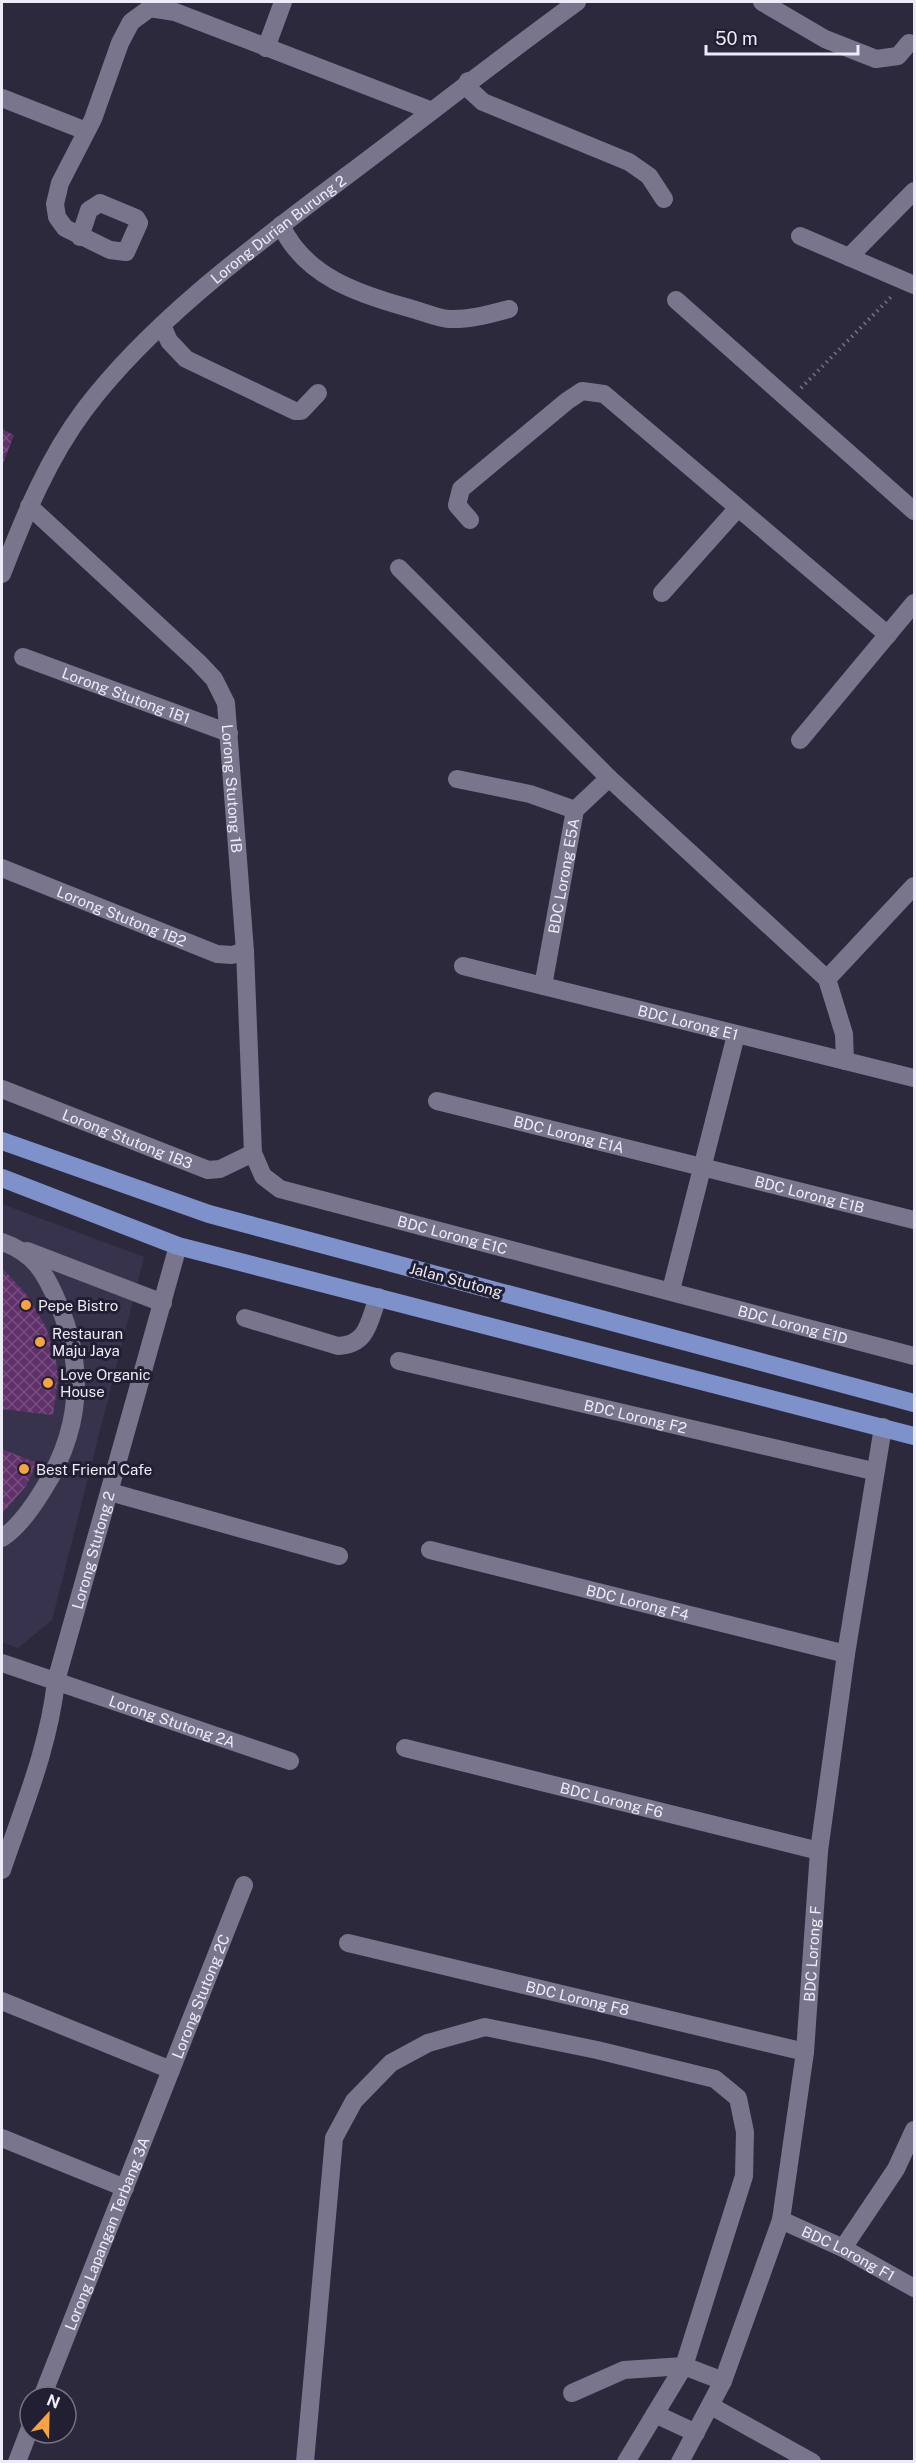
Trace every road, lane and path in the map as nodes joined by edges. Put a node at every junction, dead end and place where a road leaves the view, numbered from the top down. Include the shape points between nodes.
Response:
1 (283, 2) edge
2 (577, 2) edge
3 (762, 2) edge
4 (909, 43) dead end
5 (266, 48) junction
6 (468, 81) junction
7 (2, 98) edge
8 (432, 111) junction
9 (86, 131) junction
10 (915, 191) edge
11 (664, 199) dead end
12 (281, 225) junction
13 (800, 236) dead end
14 (80, 237) dead end
15 (849, 256) junction
16 (910, 283) edge
17 (676, 300) dead end
18 (509, 309) dead end
19 (162, 325) junction
20 (318, 393) dead end
21 (789, 400) junction
22 (29, 506) junction
23 (737, 509) junction
24 (915, 511) edge
25 (470, 520) dead end
26 (399, 568) dead end
27 (2, 574) edge
28 (662, 593) dead end
29 (915, 603) edge
30 (888, 635) junction
31 (22, 657) dead end
32 (229, 733) junction
33 (800, 740) dead end
34 (609, 778) junction
35 (457, 779) dead end
36 (575, 810) junction
37 (2, 868) edge
38 (915, 886) edge
39 (245, 951) junction
40 (463, 966) dead end
41 (827, 979) junction
42 (543, 986) junction
43 (736, 1035) junction
44 (845, 1061) junction
45 (915, 1078) edge
46 (2, 1089) edge
47 (437, 1101) dead end
48 (2, 1141) edge
49 (254, 1152) junction
50 (704, 1167) junction
51 (2, 1168) edge
52 (2, 1178) edge
53 (43, 1194) junction
54 (915, 1220) edge
55 (2, 1242) edge
56 (178, 1246) junction
57 (22, 1249) junction
58 (671, 1290) junction
59 (378, 1297) junction
60 (163, 1303) junction
61 (245, 1318) dead end
62 (915, 1356) edge
63 (399, 1361) dead end
64 (915, 1403) edge
65 (882, 1427) junction
66 (915, 1436) edge
67 (873, 1471) junction
68 (110, 1492) junction
69 (2, 1538) edge
70 (430, 1550) dead end
71 (339, 1556) dead end
72 (846, 1654) junction
73 (2, 1663) edge
74 (56, 1682) junction
75 (405, 1748) dead end
76 (290, 1761) dead end
77 (819, 1851) junction
78 (2, 1870) edge
79 (244, 1886) dead end
80 (348, 1943) dead end
81 (2, 2001) edge
82 (805, 2052) junction
83 (171, 2070) junction
84 (915, 2130) edge
85 (2, 2138) edge
86 (125, 2188) junction
87 (781, 2220) junction
88 (843, 2247) junction
89 (915, 2288) edge
90 (684, 2366) junction
91 (723, 2381) junction
92 (47, 2385) edge
93 (572, 2393) dead end
94 (711, 2406) junction
95 (655, 2414) junction
96 (696, 2433) junction
97 (24, 2445) edge
98 (17, 2462) edge
99 (305, 2462) edge
100 (626, 2462) edge
101 (680, 2462) edge
102 (812, 2462) edge

1 - 5 street
2 - 6 street, Lorong Durian Burung 2
3 - 4 street via 825,39 876,59 898,56
5 - 8 street
5 - 9 street via 175,12 150,8 132,22 120,43
6 - 8 street, Lorong Durian Burung 2
6 - 11 street via 471,91 483,102 629,162 649,176
7 - 9 street
8 - 12 street, Lorong Durian Burung 2
9 - 14 street via 60,183 55,204 57,217 65,228
10 - 15 street
12 - 18 street via 290,244 320,272 367,296 448,319
12 - 19 street, Lorong Durian Burung 2
13 - 15 street
15 - 16 street
16 - 21 path
17 - 21 street
19 - 20 street via 169,342 186,359 295,411 301,411
19 - 22 street, Lorong Durian Burung 2 via 146,338 72,427
21 - 24 street
22 - 27 street, Lorong Durian Burung 2
22 - 32 street, Lorong Stutong 1B via 214,680 226,703
23 - 25 street via 604,394 582,391 460,489 457,505
23 - 28 street
23 - 30 street
26 - 34 street
29 - 30 street
30 - 33 street
31 - 32 street, Lorong Stutong 1B1
32 - 39 street, Lorong Stutong 1B
34 - 36 street, BDC Lorong E5A
34 - 41 street
35 - 36 street via 530,794
36 - 42 street, BDC Lorong E5A
37 - 39 street, Lorong Stutong 1B2 via 217,954
38 - 41 street
39 - 49 street, Lorong Stutong 1B
40 - 42 street, BDC Lorong E1
41 - 44 street via 844,1034
42 - 43 street, BDC Lorong E1
43 - 44 street, BDC Lorong E1
43 - 50 street
44 - 45 street, BDC Lorong E1
46 - 49 street, Lorong Stutong 1B3 via 208,1170 220,1169
47 - 50 street, BDC Lorong E1A
48 - 64 main road, Jalan Stutong via 209,1214
49 - 58 street, BDC Lorong E1C via 263,1176 279,1189
50 - 54 street, BDC Lorong E1B
50 - 58 street
51 - 53 main road
52 - 53 main road
53 - 56 main road
55 - 57 street
56 - 59 main road
56 - 60 street, Lorong Stutong 2
57 - 60 street
57 - 69 street via 40,1268 70,1330 76,1399 71,1433 56,1470 34,1504
58 - 62 street, BDC Lorong E1D
59 - 61 street via 360,1340 351,1345 338,1346
59 - 65 main road
60 - 68 street, Lorong Stutong 2
63 - 67 street, BDC Lorong F2
65 - 66 main road
65 - 67 street, BDC Lorong F
67 - 72 street, BDC Lorong F
68 - 71 street
68 - 74 street, Lorong Stutong 2
70 - 72 street, BDC Lorong F4
72 - 77 street, BDC Lorong F
73 - 74 street, Lorong Stutong 2A
74 - 76 street, Lorong Stutong 2A
74 - 78 street via 44,1748
75 - 77 street, BDC Lorong F6
77 - 82 street, BDC Lorong F
79 - 83 street, Lorong Stutong 2C
80 - 82 street, BDC Lorong F8
81 - 83 street, Lorong Stutong 2C
82 - 87 street, BDC Lorong F
83 - 86 street, Lorong Lapangan Terbang 3A
84 - 88 street via 896,2169
85 - 86 street
86 - 92 street, Lorong Lapangan Terbang 3A
87 - 88 street, BDC Lorong F1
87 - 91 street, BDC Lorong F
88 - 89 street, BDC Lorong F1
90 - 91 street
90 - 93 street via 624,2370
90 - 95 street
90 - 99 street via 744,2176 746,2132 738,2098 715,2079 485,2027 428,2043 391,2063 354,2101 334,2138
91 - 94 street, BDC Lorong F
94 - 96 street, BDC Lorong F
94 - 102 street
95 - 96 street
95 - 100 street
96 - 101 street, BDC Lorong F
97 - 98 street

